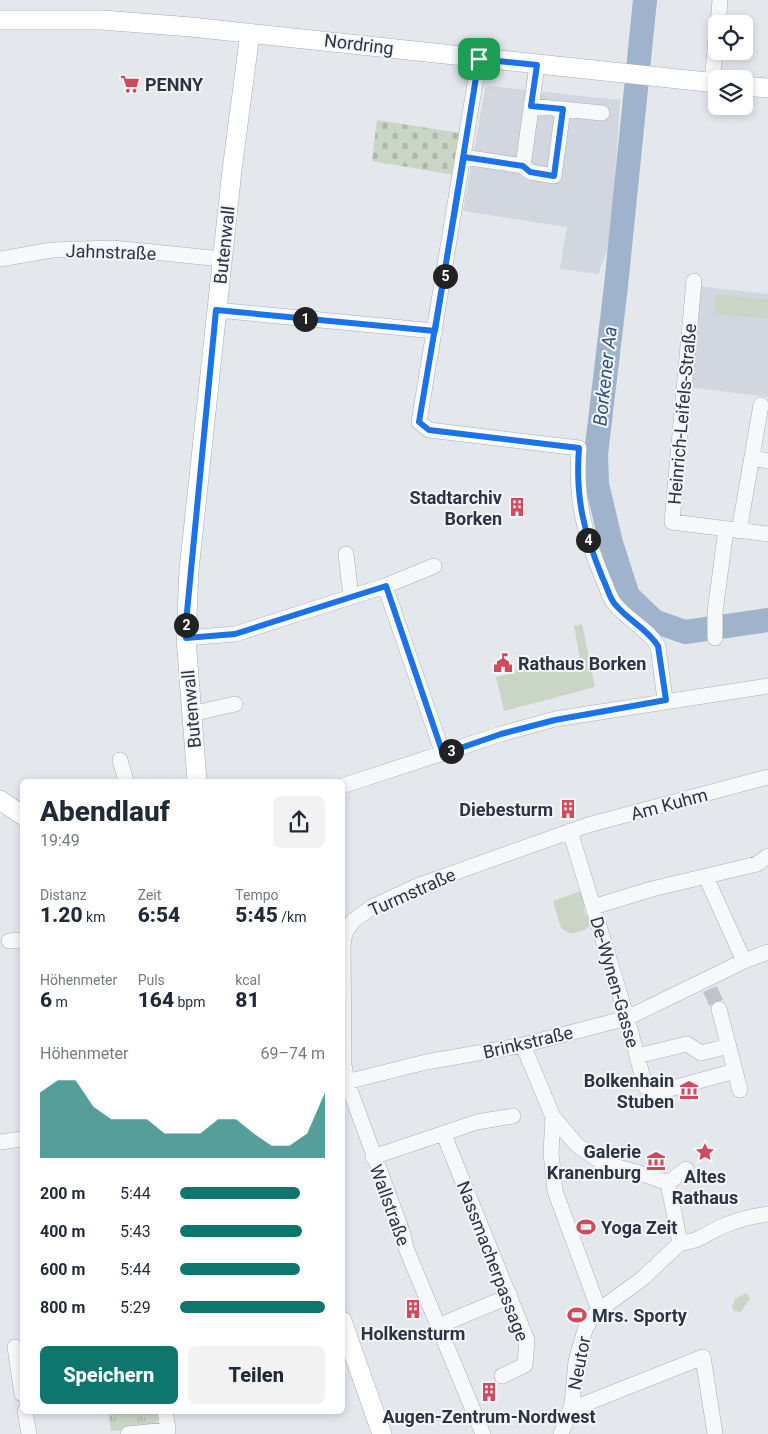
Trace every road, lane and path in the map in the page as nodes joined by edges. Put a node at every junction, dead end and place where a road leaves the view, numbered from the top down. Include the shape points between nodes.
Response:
1 (720, 0) edge
2 (719, 15) edge
3 (0, 20) edge
4 (250, 32) junction
5 (479, 59) junction
6 (537, 65) junction
7 (708, 82) edge
8 (753, 87) edge
9 (768, 88) edge
10 (531, 106) junction
11 (563, 109) junction
12 (602, 113) dead end
13 (464, 157) junction
14 (523, 166) junction
15 (0, 259) edge
16 (222, 260) junction
17 (694, 281) dead end
18 (216, 310) junction
19 (435, 331) junction
20 (761, 405) dead end
21 (752, 458) junction
22 (768, 461) edge
23 (732, 530) junction
24 (768, 534) edge
25 (346, 554) dead end
26 (434, 566) dead end
27 (386, 586) junction
28 (351, 597) junction
29 (186, 638) junction
30 (714, 638) dead end
31 (768, 686) edge
32 (666, 700) junction
33 (235, 704) dead end
34 (191, 714) junction
35 (443, 754) junction
36 (120, 760) dead end
37 (768, 778) edge
38 (125, 779) edge
39 (197, 779) edge
40 (345, 785) edge
41 (2, 805) edge
42 (20, 814) edge
43 (570, 832) junction
44 (768, 856) edge
45 (706, 877) junction
46 (593, 907) junction
47 (345, 937) edge
48 (768, 952) edge
49 (744, 961) junction
50 (719, 1009) tunnel mouth
51 (626, 1018) junction
52 (523, 1045) junction
53 (729, 1046) junction
54 (637, 1056) junction
55 (735, 1072) junction
56 (345, 1082) edge
57 (740, 1090) dead end
58 (513, 1116) dead end
59 (553, 1117) junction
60 (444, 1135) junction
61 (20, 1139) edge
62 (0, 1142) edge
63 (373, 1157) junction
64 (686, 1169) dead end
65 (668, 1184) junction
66 (768, 1214) edge
67 (680, 1243) junction
68 (510, 1296) junction
69 (599, 1310) junction
70 (438, 1326) junction
71 (345, 1329) edge
72 (12, 1347) edge
73 (502, 1376) dead end
74 (20, 1385) edge
75 (572, 1404) junction
76 (26, 1414) edge
77 (165, 1414) edge
78 (29, 1434) edge
79 (128, 1434) edge
80 (382, 1434) edge
81 (483, 1434) edge
82 (560, 1434) edge
83 (715, 1434) edge

1 - 2 street
3 - 4 main road, Nordring via 102,20
4 - 5 main road, Nordring
4 - 16 main road, Butenwall
5 - 6 main road, Nordring
5 - 13 street
6 - 7 main road, Nordring
6 - 10 street
8 - 9 main road
10 - 11 street
10 - 14 street
11 - 12 street
11 - 14 street via 554,176 530,172
13 - 14 street
13 - 19 street
15 - 16 street, Jahnstraße via 52,250 113,248
16 - 18 main road, Butenwall
17 - 23 street, Heinrich-Leifels-Straße via 672,522
18 - 19 street
18 - 29 main road, Butenwall via 189,570
19 - 32 street via 419,422 429,430 579,448 577,487 580,514 593,556 613,602 658,646
20 - 21 street
21 - 22 street
21 - 23 street
23 - 24 street, Heinrich-Leifels-Straße
23 - 30 street via 714,618
25 - 28 street
26 - 27 street
27 - 28 street
27 - 35 street
28 - 29 street via 235,634
29 - 34 main road, Butenwall
31 - 32 street
32 - 35 street via 555,720
33 - 34 street
34 - 39 main road, Butenwall
35 - 40 street
36 - 38 street
37 - 43 street, Am Kuhm
41 - 42 main road
43 - 46 street, De-Wynen-Gasse
43 - 47 street, Turmstraße via 417,886 374,906 354,920
44 - 45 street, De-Wynen-Gasse via 757,864
45 - 46 street, De-Wynen-Gasse
45 - 49 street
46 - 51 street, De-Wynen-Gasse
48 - 49 street, Brinkstraße
49 - 51 street, Brinkstraße via 708,984
50 - 53 street
51 - 52 street, Brinkstraße
51 - 54 street, De-Wynen-Gasse
52 - 56 street, Brinkstraße via 426,1062
52 - 59 street
53 - 54 street via 701,1053 687,1044
53 - 55 street
54 - 55 street, De-Wynen-Gasse via 645,1086 652,1092
55 - 57 street
56 - 63 street, Wallstraße
58 - 60 street via 477,1122
59 - 65 street via 577,1145 603,1163
59 - 69 street via 551,1153 555,1191
60 - 63 street
60 - 68 street, Nassmacherpassage
61 - 62 street
63 - 70 street, Wallstraße
64 - 65 street
65 - 67 street
66 - 67 street via 721,1227 697,1242
67 - 69 street, Neutor via 642,1279
68 - 70 street
68 - 73 street, Nassmacherpassage via 527,1340 525,1365
69 - 75 street, Neutor via 585,1330 576,1361
70 - 81 street, Wallstraße
71 - 80 main road
72 - 74 street
75 - 82 street, Neutor
75 - 83 street via 582,1405 703,1357
76 - 78 street
77 - 79 street via 168,1430

